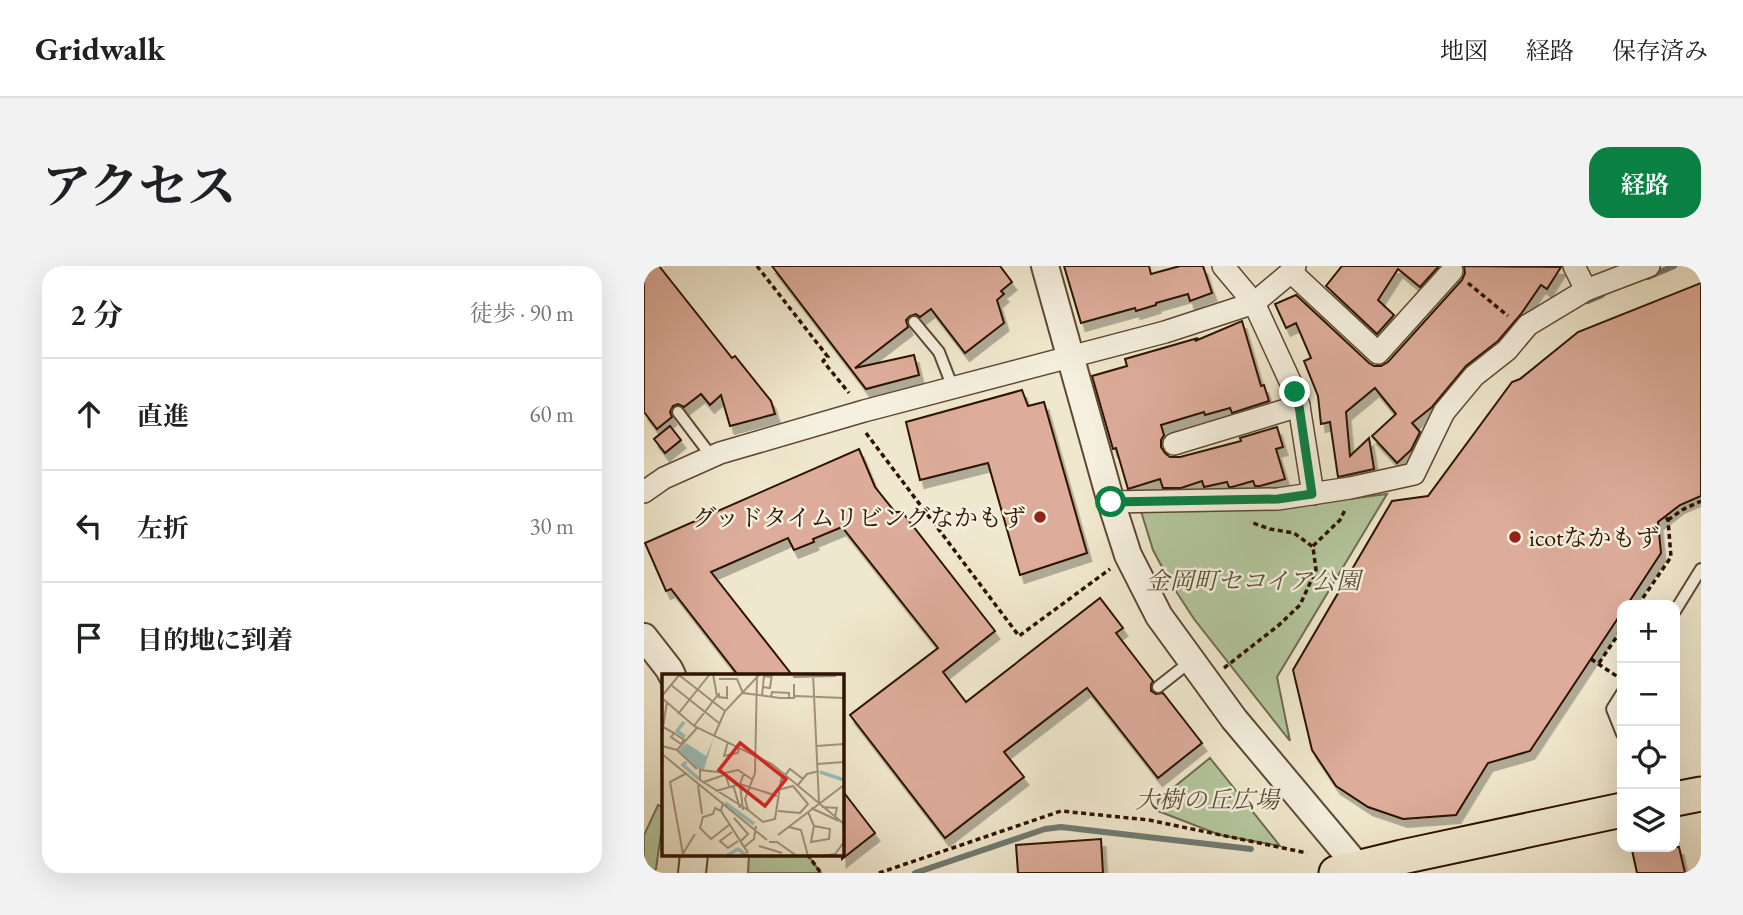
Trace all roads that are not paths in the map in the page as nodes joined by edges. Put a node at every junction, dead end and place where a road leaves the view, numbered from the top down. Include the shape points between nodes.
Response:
1 (1045, 266) edge
2 (1223, 266) edge
3 (1574, 266) edge
4 (1649, 266) edge
5 (1293, 269) edge
6 (1452, 271) road end
7 (1586, 290) junction
8 (1254, 303) junction
9 (914, 321) dead end
10 (1072, 357) junction
11 (953, 388) junction
12 (1299, 406) junction
13 (678, 412) dead end
14 (1174, 444) dead end
15 (712, 457) junction
16 (644, 492) edge
17 (1312, 494) junction
18 (1111, 502) junction
19 (1701, 569) edge
20 (1680, 603) edge
21 (644, 637) edge
22 (1191, 661) junction
23 (672, 674) edge
24 (1158, 687) dead end
25 (1617, 701) edge
26 (1617, 722) edge
27 (1701, 794) edge
28 (1680, 798) edge
29 (1617, 811) edge
30 (1353, 871) edge

1 - 10 street
2 - 8 street
3 - 7 street
4 - 7 street
5 - 6 street via 1378,353
5 - 8 street
7 - 17 street via 1528,325 1507,350 1474,376 1444,412 1415,474
8 - 10 street
8 - 12 street
9 - 11 lane via 939,352
10 - 11 street
10 - 18 street
11 - 15 street via 864,420
12 - 14 street
12 - 17 street
13 - 15 lane
15 - 16 street
17 - 18 street via 1278,499
18 - 22 street via 1128,555 1159,616
19 - 20 lane
21 - 23 street
22 - 24 lane
22 - 30 street
25 - 26 lane via 1612,709
27 - 28 main road
29 - 30 main road

